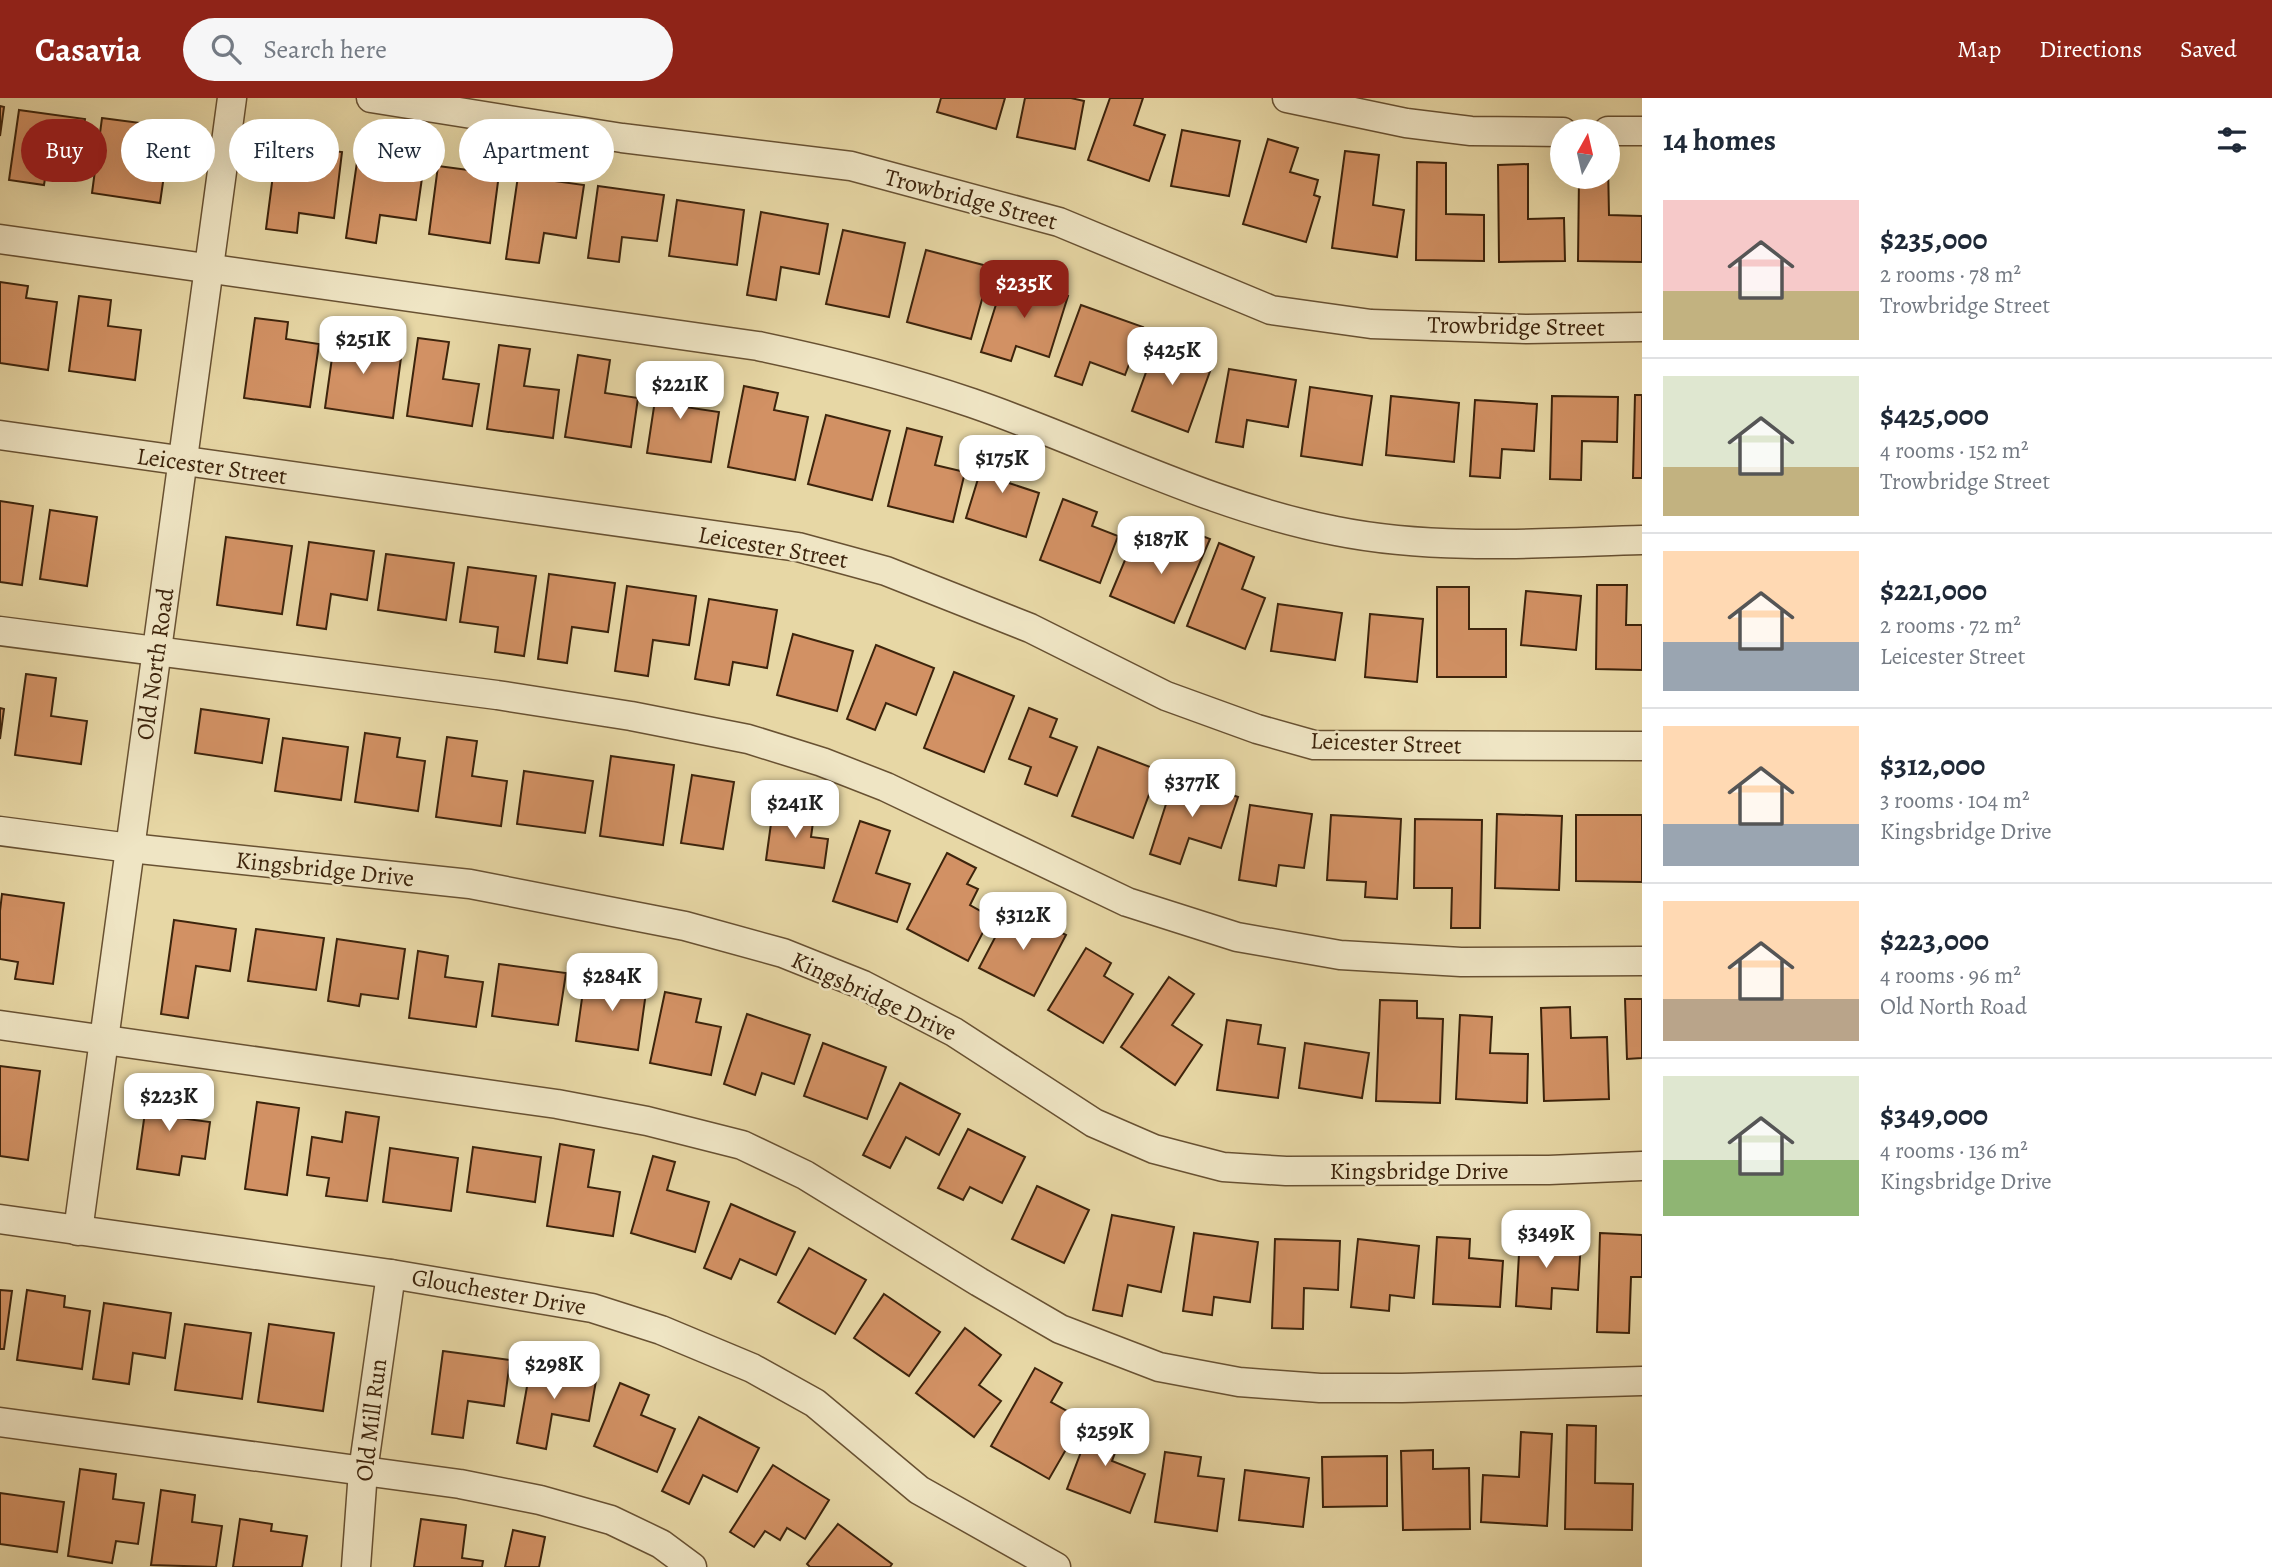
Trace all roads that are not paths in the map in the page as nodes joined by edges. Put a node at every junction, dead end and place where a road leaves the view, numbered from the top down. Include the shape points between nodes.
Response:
1 (232, 98) edge
2 (371, 98) edge
3 (1287, 98) edge
4 (1620, 131) edge
5 (1642, 131) edge
6 (1550, 132) edge
7 (0, 239) edge
8 (209, 268) junction
9 (1642, 327) edge
10 (0, 436) edge
11 (181, 462) junction
12 (1642, 540) edge
13 (0, 631) edge
14 (156, 652) junction
15 (1642, 746) edge
16 (0, 831) edge
17 (130, 848) junction
18 (1642, 961) edge
19 (0, 1025) edge
20 (104, 1039) junction
21 (1642, 1166) edge
22 (0, 1219) edge
23 (78, 1231) junction
24 (391, 1274) junction
25 (1642, 1381) edge
26 (0, 1422) edge
27 (363, 1471) junction
28 (356, 1567) edge
29 (692, 1567) edge
30 (1056, 1567) edge

1 - 8 street, Old North Road
2 - 9 street, Trowbridge Street via 622,138 851,166 1059,222 1271,310 1371,324
3 - 6 street via 1406,123 1471,131
4 - 5 street
7 - 8 street
8 - 11 street, Old North Road
8 - 12 street via 758,346 818,359 972,403 1266,515 1337,531 1415,542
10 - 11 street, Leicester Street
11 - 14 street, Old North Road
11 - 15 street, Leicester Street via 798,547 886,570 1030,628 1166,696 1314,745
13 - 14 street
14 - 17 street, Old North Road
14 - 18 street via 496,695 748,739 886,787 1127,902 1237,937 1340,955 1461,962
16 - 17 street, Kingsbridge Drive
17 - 20 street, Old North Road
17 - 21 street, Kingsbridge Drive via 470,884 685,926 783,953 863,985 954,1032 1094,1123 1154,1149 1223,1167 1300,1171
19 - 20 street
20 - 23 street, Old North Road
20 - 25 street via 557,1104 742,1144 805,1175 1060,1329 1159,1367 1238,1382 1320,1388
22 - 23 street, Glouchester Drive
23 - 24 street, Glouchester Drive
24 - 27 street, Old Mill Run
24 - 30 street, Glouchester Drive via 592,1307 752,1368 815,1403 919,1490
26 - 27 street
27 - 28 street, Old Mill Run
27 - 29 street via 527,1497 611,1520

